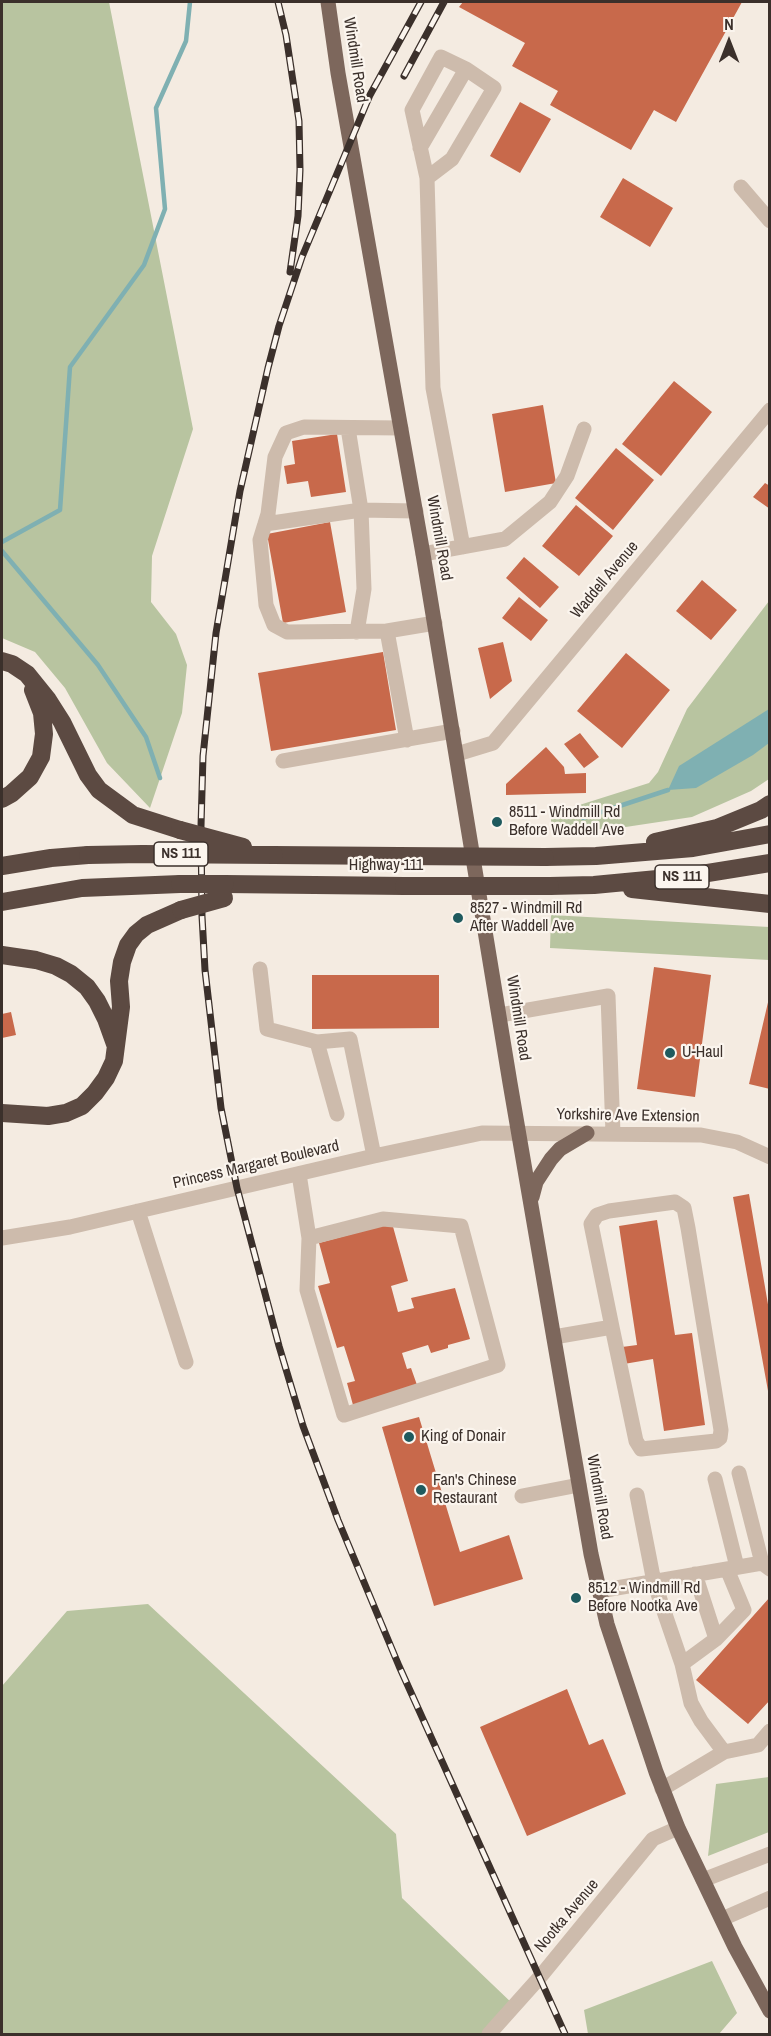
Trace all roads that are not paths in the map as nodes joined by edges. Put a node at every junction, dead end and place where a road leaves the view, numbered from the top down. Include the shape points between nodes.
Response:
1 (328, 2) edge
2 (466, 69) junction
3 (420, 148) junction
4 (427, 178) junction
5 (741, 187) dead end
6 (770, 221) edge
7 (770, 410) edge
8 (348, 428) junction
9 (401, 428) junction
10 (584, 429) dead end
11 (361, 510) junction
12 (416, 511) junction
13 (265, 524) junction
14 (463, 546) junction
15 (423, 554) junction
16 (435, 624) junction
17 (387, 631) junction
18 (357, 632) junction
19 (2, 661) edge
20 (27, 674) junction
21 (453, 731) junction
22 (407, 740) junction
23 (457, 754) junction
24 (283, 761) dead end
25 (2, 800) edge
26 (770, 804) edge
27 (770, 834) edge
28 (274, 855) junction
29 (596, 856) junction
30 (770, 863) edge
31 (2, 866) edge
32 (594, 885) junction
33 (225, 891) junction
34 (2, 902) edge
35 (770, 904) edge
36 (2, 955) edge
37 (260, 969) dead end
38 (500, 1015) junction
39 (317, 1042) junction
40 (116, 1049) junction
41 (2, 1113) edge
42 (337, 1114) dead end
43 (519, 1133) junction
44 (587, 1133) junction
45 (613, 1133) junction
46 (374, 1156) junction
47 (770, 1157) edge
48 (299, 1173) junction
49 (531, 1202) junction
50 (138, 1211) junction
51 (2, 1238) edge
52 (309, 1238) junction
53 (612, 1327) junction
54 (554, 1337) junction
55 (186, 1362) dead end
56 (739, 1473) dead end
57 (715, 1479) dead end
58 (579, 1485) junction
59 (637, 1495) dead end
60 (522, 1496) dead end
61 (766, 1566) edge
62 (732, 1568) junction
63 (695, 1574) junction
64 (654, 1582) junction
65 (599, 1591) junction
66 (716, 1639) junction
67 (682, 1665) junction
68 (770, 1731) edge
69 (764, 1744) edge
70 (724, 1752) junction
71 (663, 1788) junction
72 (678, 1828) junction
73 (770, 1854) edge
74 (703, 1880) junction
75 (770, 1898) edge
76 (722, 1919) junction
77 (770, 2011) edge
78 (489, 2034) edge

1 - 9 main road, Windmill Road
2 - 3 street
2 - 3 street via 441,57 412,110
2 - 4 street via 494,88 452,159
3 - 4 street
4 - 14 street via 433,388
5 - 6 street
7 - 23 street, Waddell Avenue via 493,744
8 - 9 street
8 - 11 street
8 - 13 street via 304,427 286,434 275,457
9 - 12 main road, Windmill Road
10 - 14 street via 567,476 550,502 505,539
11 - 12 street
11 - 13 street
11 - 18 street via 364,589
12 - 15 main road, Windmill Road
13 - 18 street via 260,540 266,604 274,625 287,632
14 - 15 street
15 - 16 main road, Windmill Road
16 - 17 street
16 - 21 main road, Windmill Road
17 - 18 street
17 - 22 street
19 - 20 highway
20 - 25 highway via 42,713 40,757 30,777
20 - 28 highway, bridge via 63,722 79,759 99,790 133,815
21 - 22 street
21 - 23 main road, Windmill Road
22 - 24 street
23 - 38 main road, Windmill Road
26 - 29 highway via 717,828
27 - 29 highway, Highway 111 / NS 111 via 693,848
28 - 29 highway, Highway 111 / NS 111, bridge
28 - 31 highway, Highway 111 / NS 111, bridge via 88,855
30 - 32 highway, Highway 111 / NS 111
32 - 33 highway, Highway 111 / NS 111, bridge via 278,885
32 - 35 highway
33 - 34 highway, Highway 111 / NS 111, bridge via 180,884 82,888
33 - 40 highway, bridge via 147,925 128,945 119,981 121,1007
36 - 40 highway via 56,966 87,987 106,1019
37 - 39 street via 267,1029
38 - 43 main road, Windmill Road
38 - 45 street via 608,996
39 - 42 street
39 - 46 street via 350,1039
40 - 41 highway via 106,1078 82,1106 48,1116
43 - 44 street, Yorkshire Ave Extension
43 - 46 street, Princess Margaret Boulevard via 482,1133
43 - 49 main road, Windmill Road
44 - 45 street, Yorkshire Ave Extension
44 - 49 main road via 551,1159 536,1182
45 - 47 street, Yorkshire Ave Extension via 701,1135 737,1142
46 - 48 street, Princess Margaret Boulevard
48 - 50 street, Princess Margaret Boulevard
48 - 52 street
49 - 54 main road, Windmill Road
50 - 51 street, Princess Margaret Boulevard
50 - 55 street
52 - 52 street via 383,1219 461,1226 498,1365 344,1415 307,1290
53 - 53 street via 591,1224 597,1215 609,1211 675,1202 684,1208 688,1227 720,1438 641,1449 636,1441
53 - 54 street
54 - 58 main road, Windmill Road
56 - 61 street
57 - 62 street
58 - 60 street
58 - 65 main road, Windmill Road
59 - 64 street
61 - 62 street
62 - 63 street
62 - 66 street via 744,1610
63 - 64 street
63 - 66 street
64 - 65 street
64 - 67 street
65 - 71 main road, Windmill Road via 628,1692
66 - 67 street
67 - 70 street via 690,1703
68 - 69 street
69 - 70 street
70 - 71 street
71 - 72 main road, Windmill Road
72 - 74 main road, Windmill Road
72 - 78 street, Nootka Avenue via 653,1839
73 - 74 street
74 - 76 main road, Windmill Road
75 - 76 street
76 - 77 main road, Windmill Road

